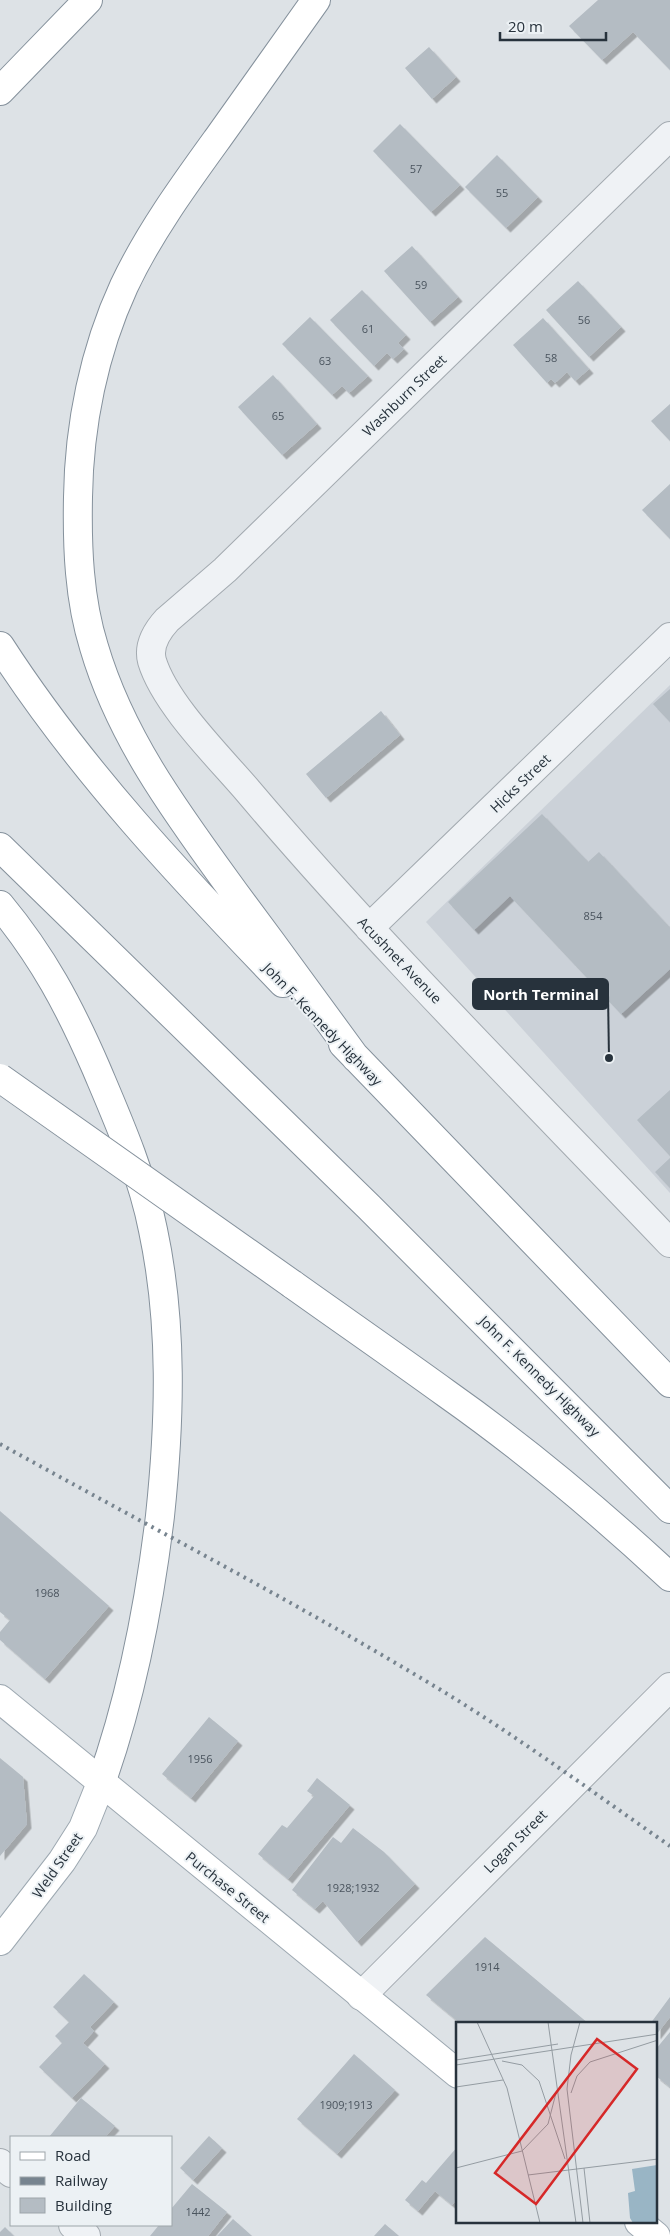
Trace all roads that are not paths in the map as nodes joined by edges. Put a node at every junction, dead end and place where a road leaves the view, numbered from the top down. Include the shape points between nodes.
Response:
1 (88, 0) edge
2 (316, 0) edge
3 (0, 91) edge
4 (670, 136) edge
5 (670, 637) edge
6 (0, 646) edge
7 (152, 659) joint
8 (0, 847) edge
9 (0, 905) edge
10 (369, 928) junction
11 (356, 1058) junction
12 (0, 1078) edge
13 (670, 1243) edge
14 (670, 1383) edge
15 (670, 1509) edge
16 (670, 1577) edge
17 (670, 1687) edge
18 (0, 1699) edge
19 (101, 1783) junction
20 (0, 1940) edge
21 (361, 1996) junction
22 (456, 2072) edge
23 (0, 2163) edge
24 (10, 2172) edge
25 (641, 2224) edge
26 (73, 2226) edge
27 (86, 2236) edge
28 (656, 2236) edge

1 - 3 main road
2 - 11 main road via 184,185 124,286 95,367 85,419 78,478 79,555 93,645 117,711 141,758 188,830
4 - 7 street, Washburn Street via 225,570 167,620 154,638
5 - 10 street, Hicks Street
6 - 11 main road, John F. Kennedy Highway via 57,728 133,822
7 - 10 street, Acushnet Avenue via 164,685 189,722
8 - 15 main road, John F. Kennedy Highway via 370,1207
9 - 19 main road, Weld Street via 32,946 64,998 107,1095 144,1195 153,1229 164,1302 168,1422 156,1549 137,1656
10 - 13 street, Acushnet Avenue
11 - 14 main road, John F. Kennedy Highway
12 - 16 main road, bridge via 448,1394 605,1520
17 - 21 street, Logan Street
18 - 19 main road, Purchase Street
19 - 20 main road, Weld Street via 82,1828 62,1861
19 - 21 main road, Purchase Street
21 - 22 main road, Purchase Street
23 - 24 street
25 - 28 main road
26 - 27 street

